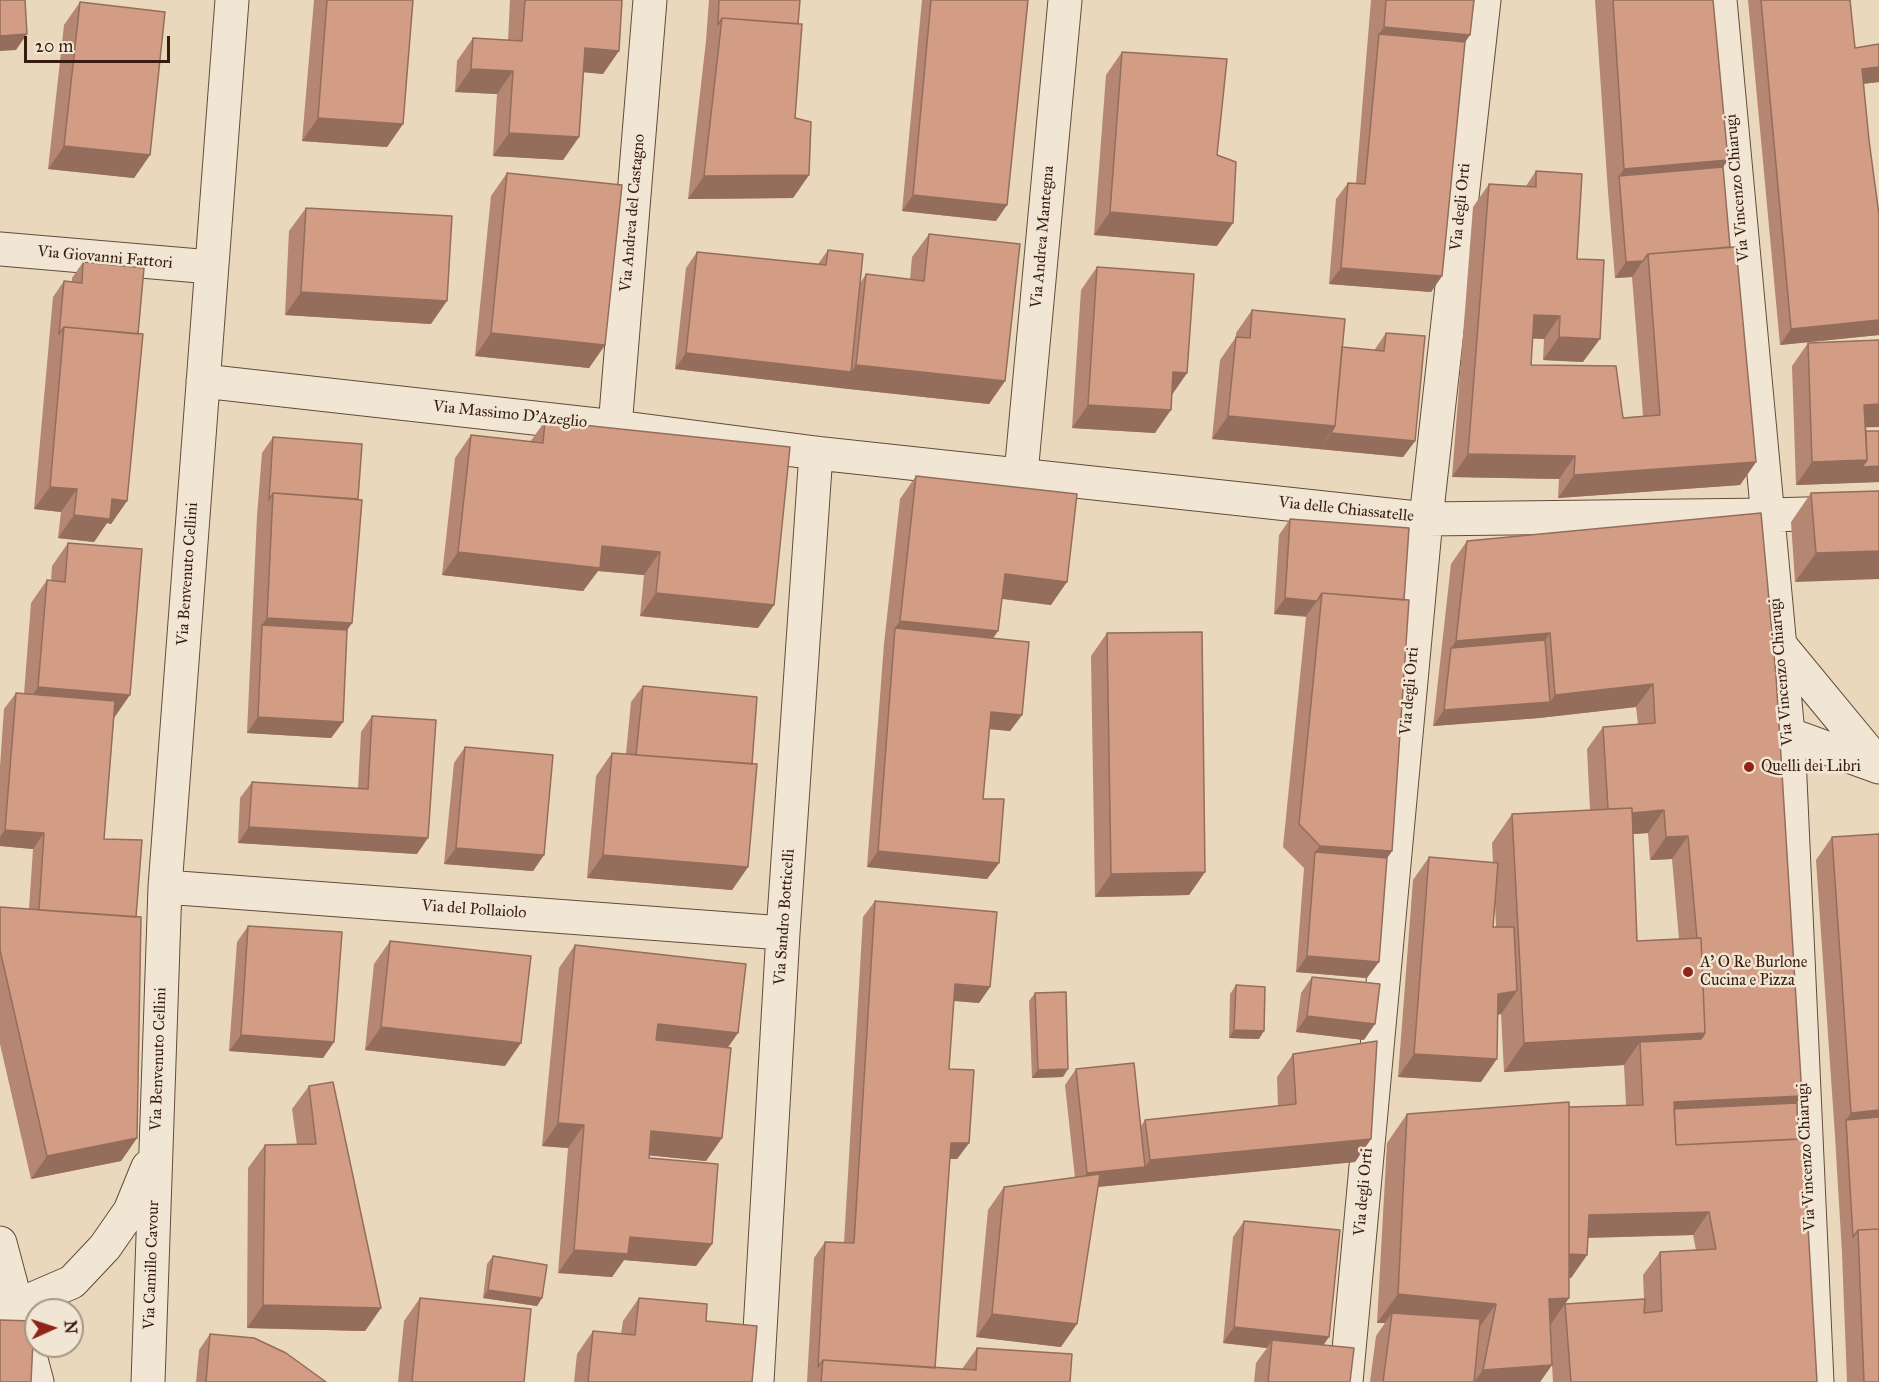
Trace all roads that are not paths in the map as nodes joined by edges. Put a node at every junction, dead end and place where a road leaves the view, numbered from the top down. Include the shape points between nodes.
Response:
1 (232, 0) edge
2 (650, 0) edge
3 (1065, 0) edge
4 (1484, 0) edge
5 (1720, 0) edge
6 (0, 249) edge
7 (211, 267) junction
8 (203, 381) junction
9 (615, 427) junction
10 (816, 453) junction
11 (1021, 474) junction
12 (1879, 512) edge
13 (1768, 515) junction
14 (1426, 519) junction
15 (1780, 645) junction
16 (1788, 734) junction
17 (1879, 766) edge
18 (165, 887) junction
19 (783, 933) junction
20 (156, 1148) junction
21 (0, 1243) edge
22 (8, 1309) edge
23 (37, 1382) edge
24 (148, 1382) edge
25 (757, 1382) edge
26 (1346, 1382) edge
27 (1817, 1382) edge

1 - 7 street, Via Benvenuto Cellini
2 - 9 street, Via Andrea del Castagno
3 - 11 street, Via Andrea Mantegna
4 - 14 street, Via degli Orti
5 - 13 street, Via Vincenzo Chiarugi
6 - 7 street, Via Giovanni Fattori
7 - 8 street, Via Benvenuto Cellini
8 - 9 street, Via Massimo D'Azeglio
8 - 18 street, Via Benvenuto Cellini
9 - 10 street, Via Massimo D'Azeglio
10 - 11 street, Via delle Chiassatelle
10 - 19 street, Via Sandro Botticelli
11 - 14 street, Via delle Chiassatelle
12 - 13 street, Via delle Chiassatelle
13 - 14 street, Via delle Chiassatelle
13 - 15 street, Via Vincenzo Chiarugi
14 - 26 street, Via degli Orti
15 - 16 street, Via Vincenzo Chiarugi
15 - 17 street
16 - 17 street
16 - 27 street, Via Vincenzo Chiarugi
18 - 19 street, Via del Pollaiolo
18 - 20 street, Via Benvenuto Cellini
19 - 25 street, Via Sandro Botticelli
20 - 22 street via 130,1211 105,1247 72,1282
20 - 24 street, Via Camillo Cavour
21 - 22 street
22 - 23 street

